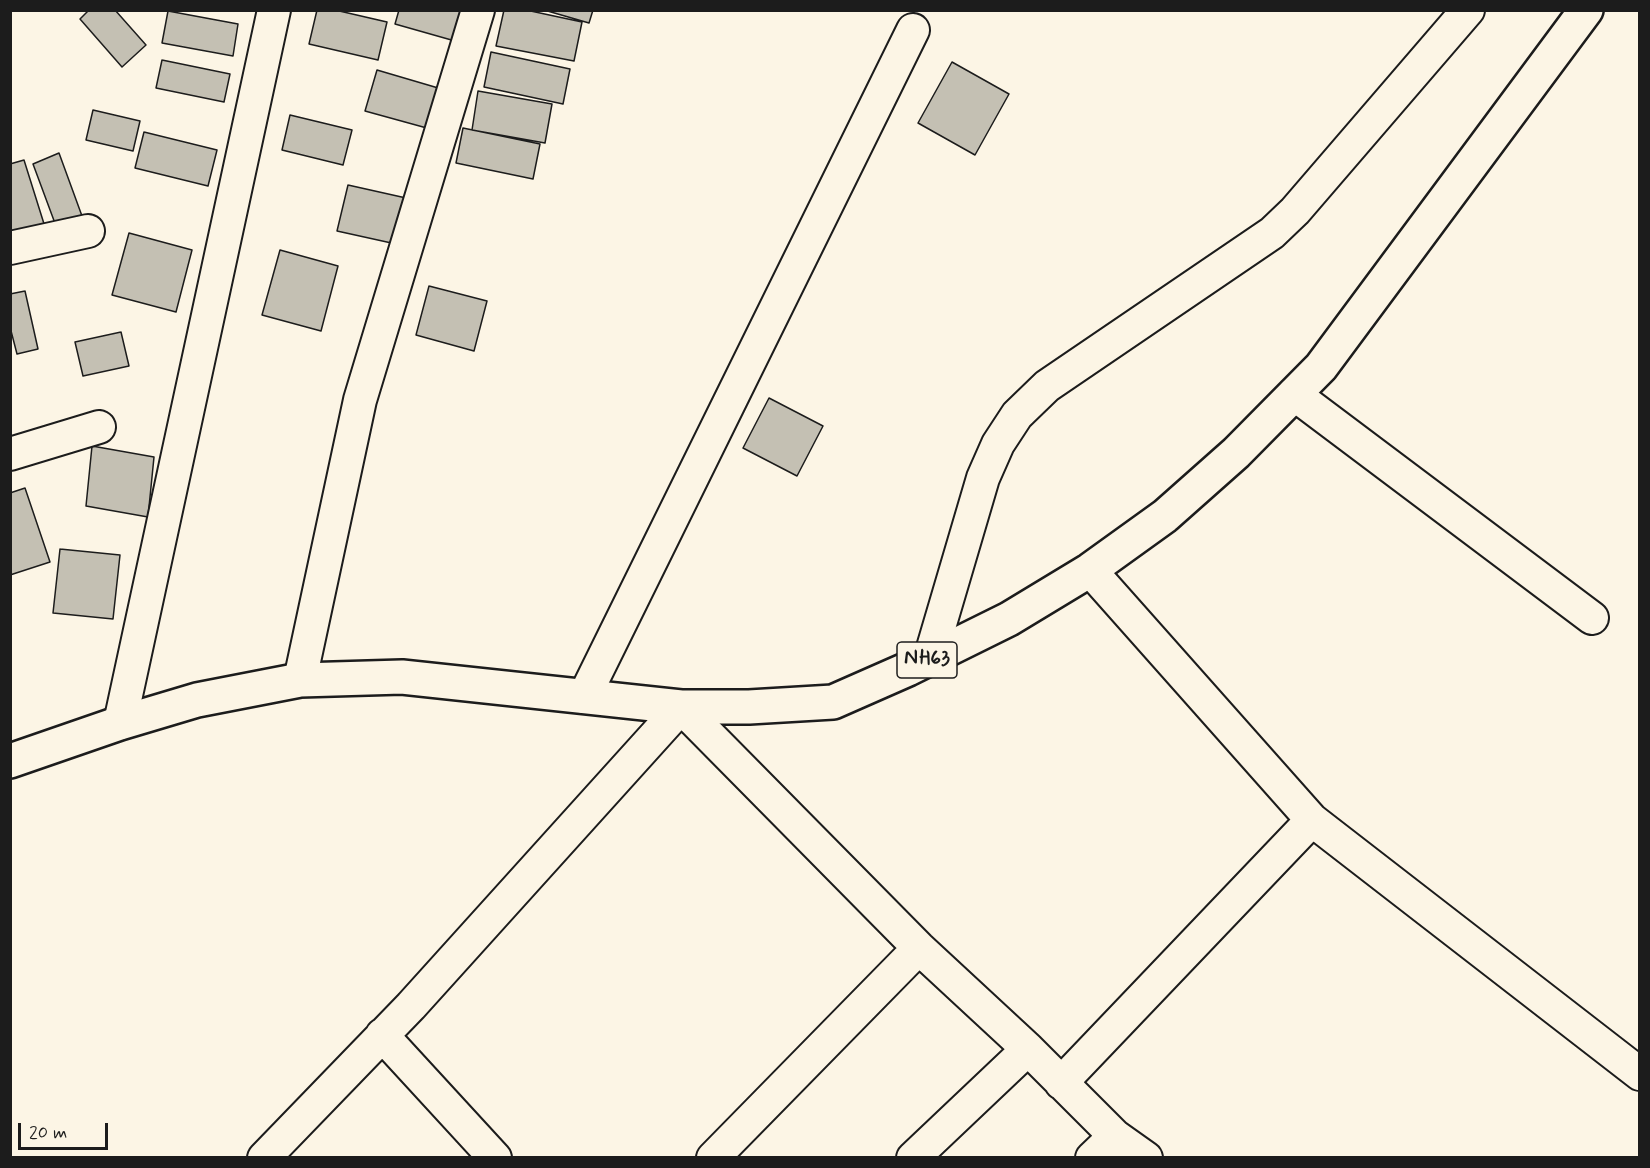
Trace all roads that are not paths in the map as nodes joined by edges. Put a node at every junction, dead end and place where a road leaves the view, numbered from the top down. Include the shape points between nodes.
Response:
1 (274, 10) edge
2 (478, 10) edge
3 (1468, 10) edge
4 (1586, 10) edge
5 (913, 30) dead end
6 (88, 231) dead end
7 (10, 248) edge
8 (1294, 394) junction
9 (99, 427) dead end
10 (10, 454) edge
11 (1090, 570) junction
12 (1593, 618) dead end
13 (930, 658) junction
14 (300, 680) junction
15 (584, 697) junction
16 (681, 707) junction
17 (120, 723) junction
18 (10, 761) edge
19 (1312, 820) junction
20 (919, 948) junction
21 (382, 1035) junction
22 (1028, 1050) junction
23 (1640, 1074) edge
24 (1061, 1083) junction
25 (1115, 1136) junction
26 (267, 1157) edge
27 (495, 1158) edge
28 (713, 1158) edge
29 (913, 1158) edge
30 (1092, 1158) edge
31 (1146, 1158) edge

1 - 17 street
2 - 14 street via 360,400
3 - 13 street via 1295,212 1272,233 1047,386 1017,416 998,444 983,478
4 - 8 highway, NH63 via 1321,367
5 - 15 street
6 - 7 street
8 - 11 highway, NH63 via 1236,453 1165,516
8 - 12 street
9 - 10 street
11 - 13 highway, NH63 via 1009,619
11 - 19 street
13 - 16 highway, NH63 via 832,702
14 - 15 highway, NH63 via 402,677
14 - 17 highway, NH63 via 197,700
15 - 16 highway, NH63
16 - 20 street
16 - 21 street
17 - 18 highway, NH63
19 - 23 street
19 - 24 street
20 - 22 street
20 - 28 street
21 - 26 street
21 - 27 street
22 - 24 street
22 - 29 street
24 - 25 street
25 - 30 street
25 - 31 street

